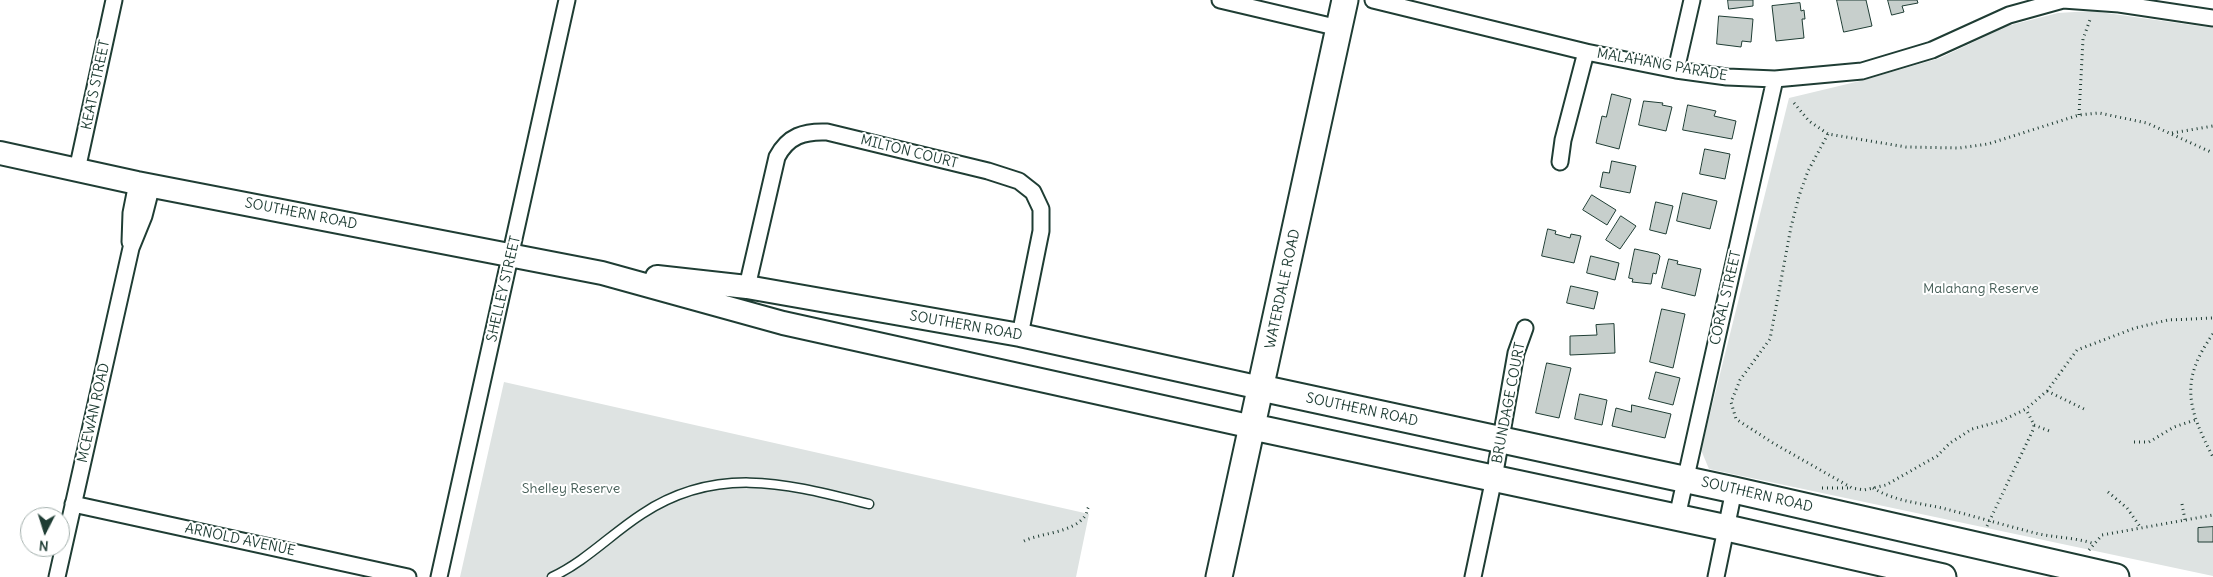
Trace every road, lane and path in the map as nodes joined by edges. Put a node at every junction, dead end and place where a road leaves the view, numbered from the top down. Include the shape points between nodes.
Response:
1 (114, 0) edge
2 (567, 0) edge
3 (1220, 0) edge
4 (1345, 0) edge
5 (1373, 0) edge
6 (1692, 0) edge
7 (2120, 2) edge
8 (2097, 3) junction
9 (2213, 18) edge
10 (1339, 28) junction
11 (1586, 52) junction
12 (1676, 70) junction
13 (1774, 79) junction
14 (1794, 103) dead end
15 (2080, 115) junction
16 (2213, 126) edge
17 (2171, 133) junction
18 (1828, 134) junction
19 (0, 153) edge
20 (2213, 153) edge
21 (1560, 162) dead end
22 (77, 170) junction
23 (145, 184) junction
24 (512, 255) junction
25 (602, 273) junction
26 (747, 287) junction
27 (2213, 318) edge
28 (1525, 328) dead end
29 (2213, 334) edge
30 (1020, 335) junction
31 (1262, 388) junction
32 (2047, 391) junction
33 (2026, 409) junction
34 (2086, 410) dead end
35 (2195, 420) junction
36 (2034, 425) junction
37 (1253, 427) junction
38 (2052, 432) dead end
39 (1501, 440) junction
40 (2134, 442) dead end
41 (2213, 457) edge
42 (1494, 478) junction
43 (1686, 480) junction
44 (1852, 488) junction
45 (1873, 488) junction
46 (1734, 490) junction
47 (1818, 490) dead end
48 (2108, 492) dead end
49 (73, 504) junction
50 (869, 504) dead end
51 (2182, 504) dead end
52 (1090, 506) dead end
53 (2213, 516) edge
54 (1677, 517) junction
55 (1990, 520) junction
56 (2185, 520) junction
57 (1727, 528) junction
58 (2141, 528) junction
59 (1984, 531) dead end
60 (1024, 541) dead end
61 (2094, 544) junction
62 (2087, 554) dead end
63 (57, 577) edge
64 (408, 577) edge
65 (439, 577) edge
66 (552, 577) edge
67 (1219, 577) edge
68 (1473, 577) edge
69 (1716, 577) edge
70 (1942, 577) edge
71 (2116, 577) edge

1 - 22 street, KEATS STREET
2 - 24 street, SHELLEY STREET
3 - 10 street
4 - 10 main road, WATERDALE ROAD
5 - 11 street, MALAHANG PARADE
6 - 12 street
7 - 8 street, MALAHANG PARADE
7 - 9 street, MALAHANG PARADE
8 - 13 street, MALAHANG PARADE via 2062,0 2009,15 1932,50 1862,71
8 - 15 path via 2083,39
10 - 31 main road, WATERDALE ROAD
11 - 12 street, MALAHANG PARADE
11 - 21 street
12 - 13 street, MALAHANG PARADE
13 - 43 street, CORAL STREET
14 - 18 path via 1810,121
15 - 17 path via 2124,117
15 - 18 path via 1988,144 1959,148 1906,147
16 - 17 path
17 - 20 path
18 - 44 path via 1799,196 1770,339 1740,380 1731,402 1736,419
19 - 22 main road, SOUTHERN ROAD
22 - 23 main road, SOUTHERN ROAD
23 - 24 main road, SOUTHERN ROAD
23 - 49 street, MCEWAN ROAD via 144,216 130,248
24 - 25 main road, SOUTHERN ROAD
24 - 65 street, SHELLEY STREET
25 - 26 main road, SOUTHERN ROAD
25 - 37 main road, SOUTHERN ROAD via 783,322
26 - 30 main road, SOUTHERN ROAD
26 - 30 street, MILTON COURT via 776,157 789,140 797,136 806,132 827,132 988,171 1019,181 1033,192 1042,218
27 - 32 path via 2168,320 2135,328 2077,350
28 - 39 street, BRUNDAGE COURT via 1516,353
29 - 35 path via 2193,368 2190,395
30 - 31 main road, SOUTHERN ROAD
31 - 37 main road, WATERDALE ROAD
31 - 39 main road, SOUTHERN ROAD
32 - 33 path
32 - 34 path
33 - 36 path
33 - 45 path via 2001,421 1972,429 1904,476 1886,486
35 - 40 path via 2174,427 2149,442
35 - 41 path
36 - 38 path
36 - 55 path
37 - 42 main road, SOUTHERN ROAD
37 - 67 main road, WATERDALE ROAD
39 - 42 street, BRUNDAGE COURT
39 - 43 main road, SOUTHERN ROAD
42 - 54 main road, SOUTHERN ROAD
42 - 68 street, BRUNDAGE COURT
43 - 46 main road, SOUTHERN ROAD
43 - 54 street, CORAL STREET
44 - 45 path
44 - 47 path
45 - 55 path via 1883,494
46 - 57 street
46 - 71 main road, SOUTHERN ROAD via 2060,567
48 - 58 path via 2127,508
49 - 63 street, MCEWAN ROAD
49 - 64 street, ARNOLD AVENUE
50 - 66 lane via 764,482 734,481 711,485 671,498 642,514 581,560
51 - 56 path
52 - 60 path via 1085,516 1067,528
53 - 56 path
54 - 57 main road, SOUTHERN ROAD
55 - 59 path
55 - 61 path via 2034,533 2068,536
56 - 58 path
57 - 69 street
57 - 70 main road, SOUTHERN ROAD
58 - 61 path via 2102,535
61 - 62 path

